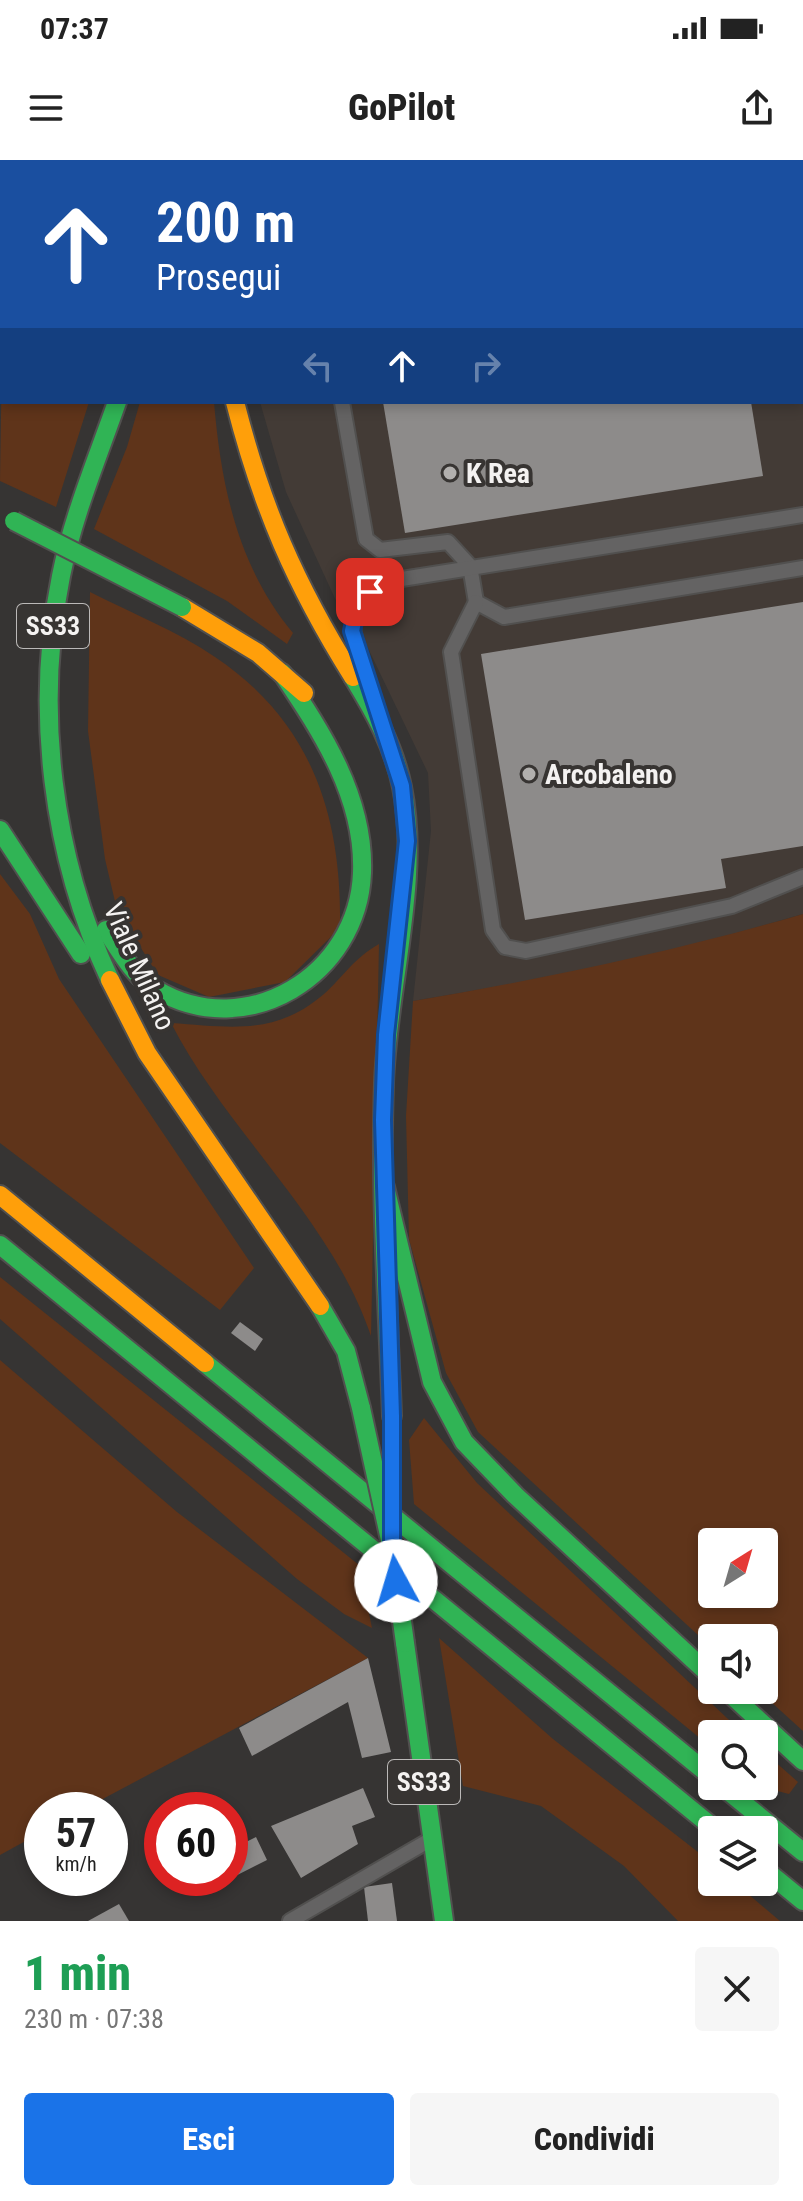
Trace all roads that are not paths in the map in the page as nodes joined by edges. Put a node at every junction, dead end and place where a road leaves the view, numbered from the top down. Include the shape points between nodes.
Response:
1 (116, 404) edge
2 (236, 404) edge
3 (342, 404) edge
4 (803, 515) edge
5 (7, 517) edge
6 (470, 566) junction
7 (803, 568) edge
8 (476, 602) junction
9 (282, 673) junction
10 (381, 729) junction
11 (360, 768) dead end
12 (0, 830) edge
13 (388, 844) dead end
14 (68, 859) junction
15 (803, 877) edge
16 (396, 941) junction
17 (134, 1031) junction
18 (385, 1187) junction
19 (0, 1195) edge
20 (0, 1245) edge
21 (392, 1424) dead end
22 (392, 1461) dead end
23 (392, 1549) junction
24 (698, 1664) edge
25 (741, 1704) edge
26 (803, 1761) edge
27 (698, 1766) edge
28 (739, 1800) edge
29 (699, 1816) edge
30 (432, 1838) junction
31 (803, 1852) edge
32 (778, 1880) edge
33 (803, 1901) edge
34 (290, 1921) edge
35 (444, 1921) edge

1 - 14 main road, Viale Milano / SS33 via 79,509 53,618 50,734
2 - 10 main road via 261,494 294,579
3 - 6 lane via 366,539 380,550 448,542
4 - 6 lane
5 - 9 main road, bridge via 182,607
6 - 8 lane
6 - 10 lane via 383,582 358,603 352,631
7 - 8 lane via 504,617
8 - 15 lane via 451,652 493,930 505,947 526,951 732,906
9 - 11 main road via 322,711
9 - 14 main road via 335,755 353,804 360,846 361,893 349,933 311,982 276,1002 240,1010 205,1009 175,1000 155,989 124,956
10 - 16 main road via 395,760 406,815
12 - 17 main road
13 - 16 main road
14 - 17 main road, Viale Milano / SS33 via 94,944
16 - 18 main road via 386,1035
17 - 23 main road, Viale Milano / SS33, bridge via 346,1351
18 - 21 main road
18 - 24 main road via 432,1382 464,1442
19 - 27 main road
20 - 29 main road
22 - 23 main road, Viale Milano / SS33, bridge
23 - 30 main road, Viale Milano / SS33, bridge
25 - 26 main road
28 - 31 main road
30 - 34 lane
30 - 35 main road, Viale Milano / SS33
32 - 33 main road

